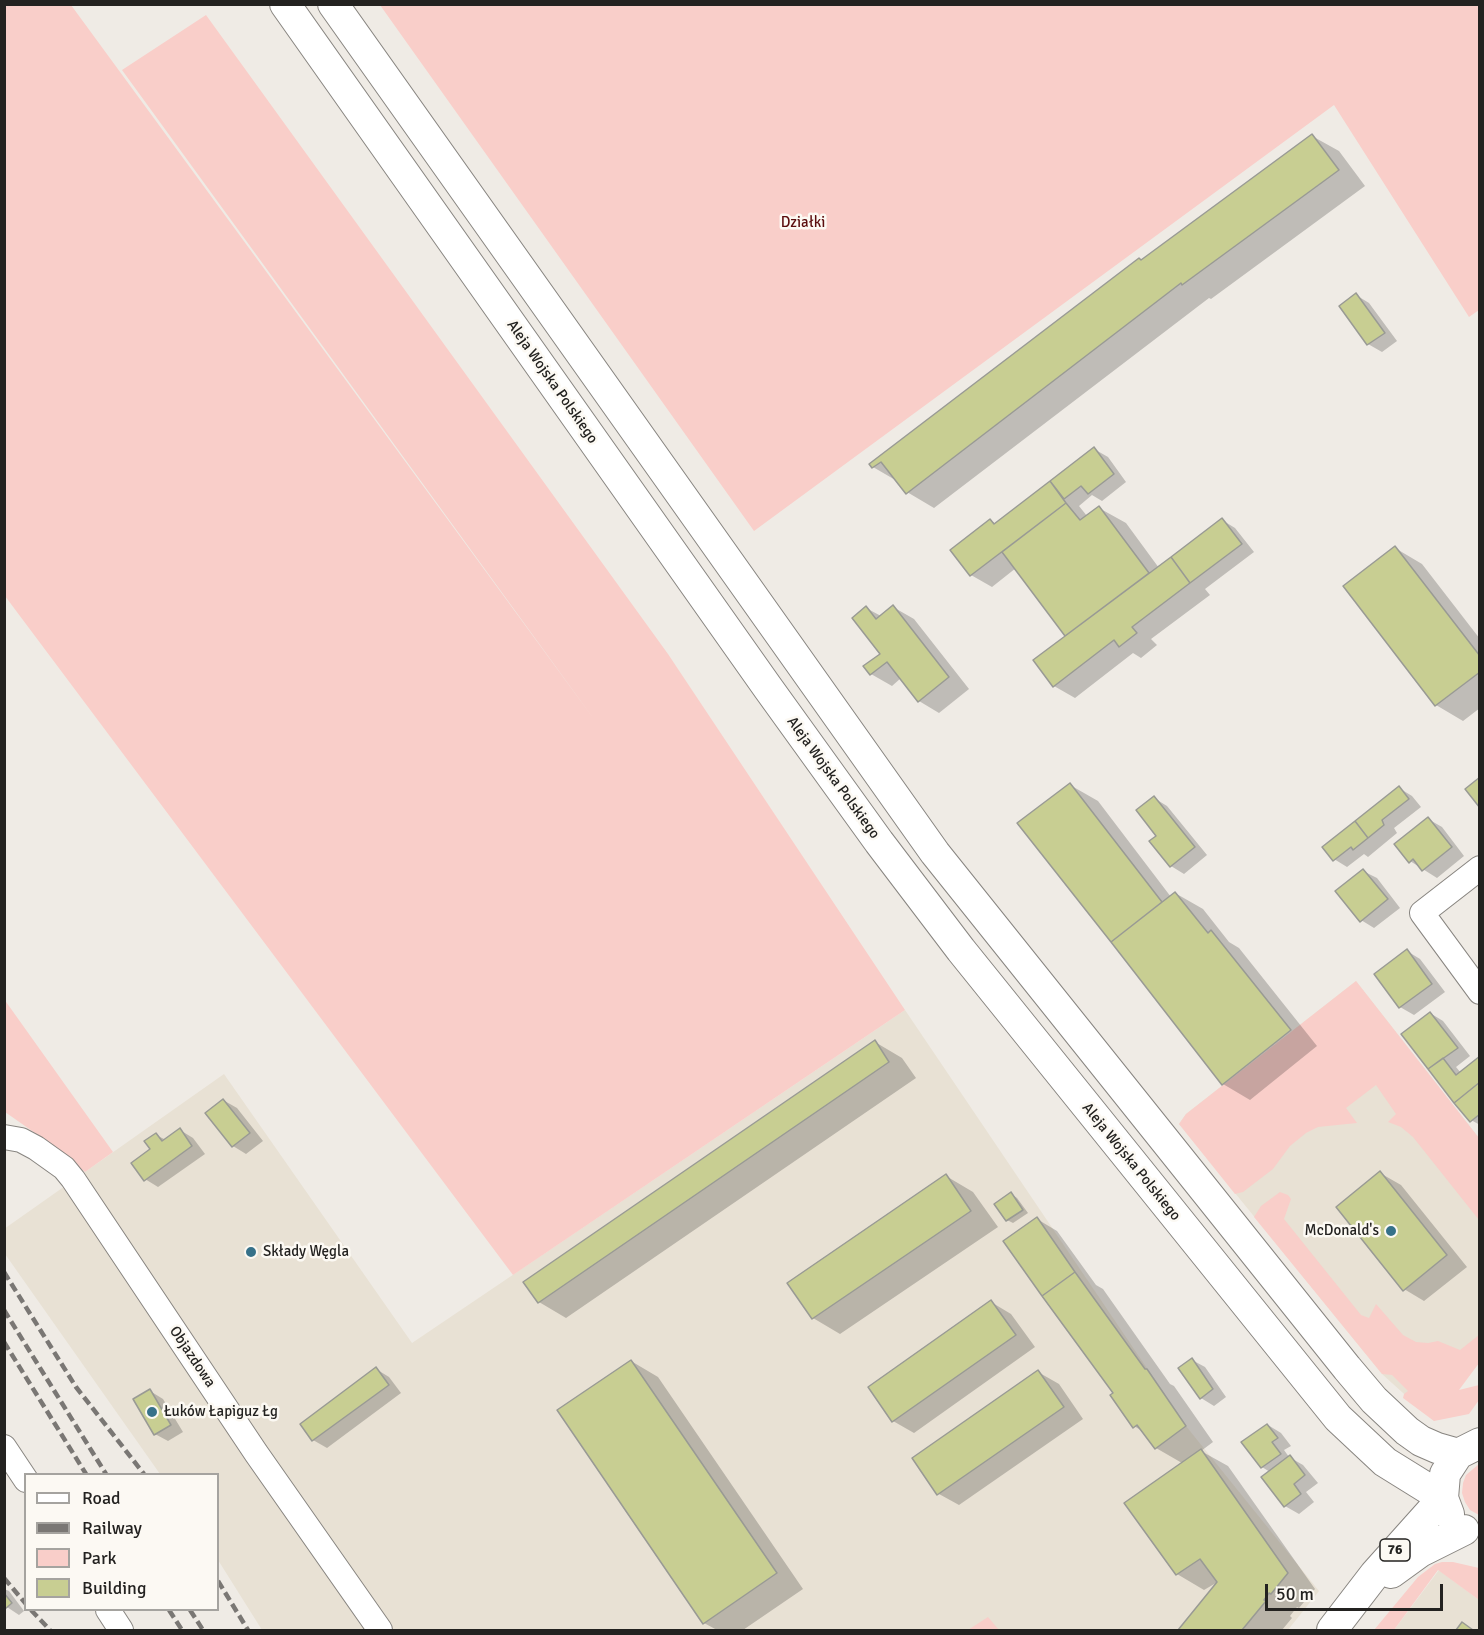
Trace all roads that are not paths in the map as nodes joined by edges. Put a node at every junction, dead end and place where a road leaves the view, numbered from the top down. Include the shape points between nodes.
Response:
1 (285, 4) edge
2 (333, 4) edge
3 (1479, 868) edge
4 (1479, 992) edge
5 (4, 1137) edge
6 (4, 1447) edge
7 (1469, 1449) edge
8 (24, 1477) edge
9 (1443, 1498) junction
10 (1472, 1533) edge
11 (1351, 1606) junction
12 (109, 1611) edge
13 (121, 1630) edge
14 (380, 1630) edge
15 (1332, 1630) edge

1 - 9 main road, Aleja Wojska Polskiego via 781,706 955,941 1338,1418 1385,1462
2 - 7 main road via 935,853 1360,1384 1407,1431 1437,1448
3 - 4 street via 1422,913
5 - 14 street, Objazdowa via 36,1148 73,1179
6 - 8 street
7 - 9 main road via 1445,1474
9 - 10 main road, 76 via 1450,1516
9 - 11 main road, 76
10 - 11 main road, 76 via 1420,1552
11 - 15 main road, 76
12 - 13 street

